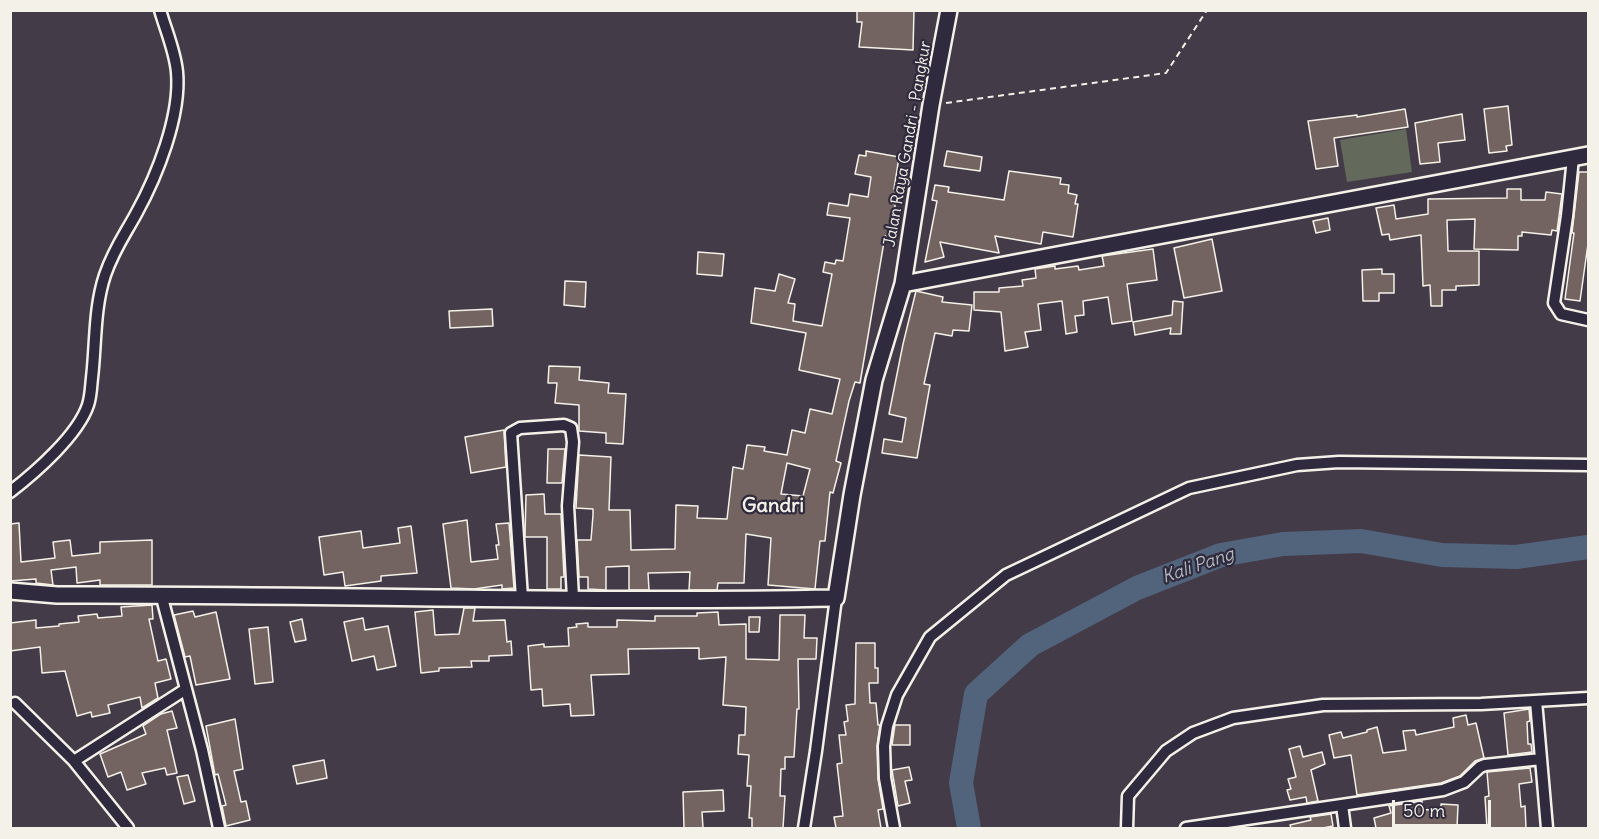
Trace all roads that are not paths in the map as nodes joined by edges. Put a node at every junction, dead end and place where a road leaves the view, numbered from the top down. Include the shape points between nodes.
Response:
1 (160, 10) edge
2 (949, 10) edge
3 (1588, 155) edge
4 (1573, 158) junction
5 (903, 284) junction
6 (1588, 320) edge
7 (1588, 465) edge
8 (10, 492) edge
9 (10, 591) edge
10 (161, 594) junction
11 (522, 598) junction
12 (573, 598) junction
13 (836, 598) junction
14 (186, 689) junction
15 (1588, 698) edge
16 (1536, 701) junction
17 (15, 703) dead end
18 (1541, 759) junction
19 (74, 761) junction
20 (1342, 805) junction
21 (128, 828) edge
22 (219, 828) edge
23 (804, 828) edge
24 (894, 828) edge
25 (1127, 828) edge
26 (1186, 828) edge
27 (1345, 828) edge
28 (1547, 828) edge

1 - 8 street via 174,52 177,91 157,169 104,277 96,313 89,403 73,433
2 - 5 street, Jalan Raya Gandri - Pangkur
3 - 4 street
4 - 5 street
4 - 6 street via 1554,303 1561,314
5 - 13 street, Jalan Raya Gandri - Pangkur via 874,380
7 - 24 street via 1297,465 1189,488 1006,575 930,637 897,695 884,746
9 - 10 street via 57,595
10 - 11 street
10 - 14 street
11 - 12 street
11 - 12 street via 511,433 519,428 564,425 570,428 573,442 568,506
12 - 13 street
13 - 23 street
14 - 19 street
14 - 22 street
15 - 16 street
16 - 18 street
16 - 25 street via 1323,705 1233,718 1192,733 1166,751 1128,795
17 - 19 street
18 - 20 street via 1485,765 1464,782 1443,790
18 - 28 street
19 - 21 street
20 - 26 street
20 - 27 street

